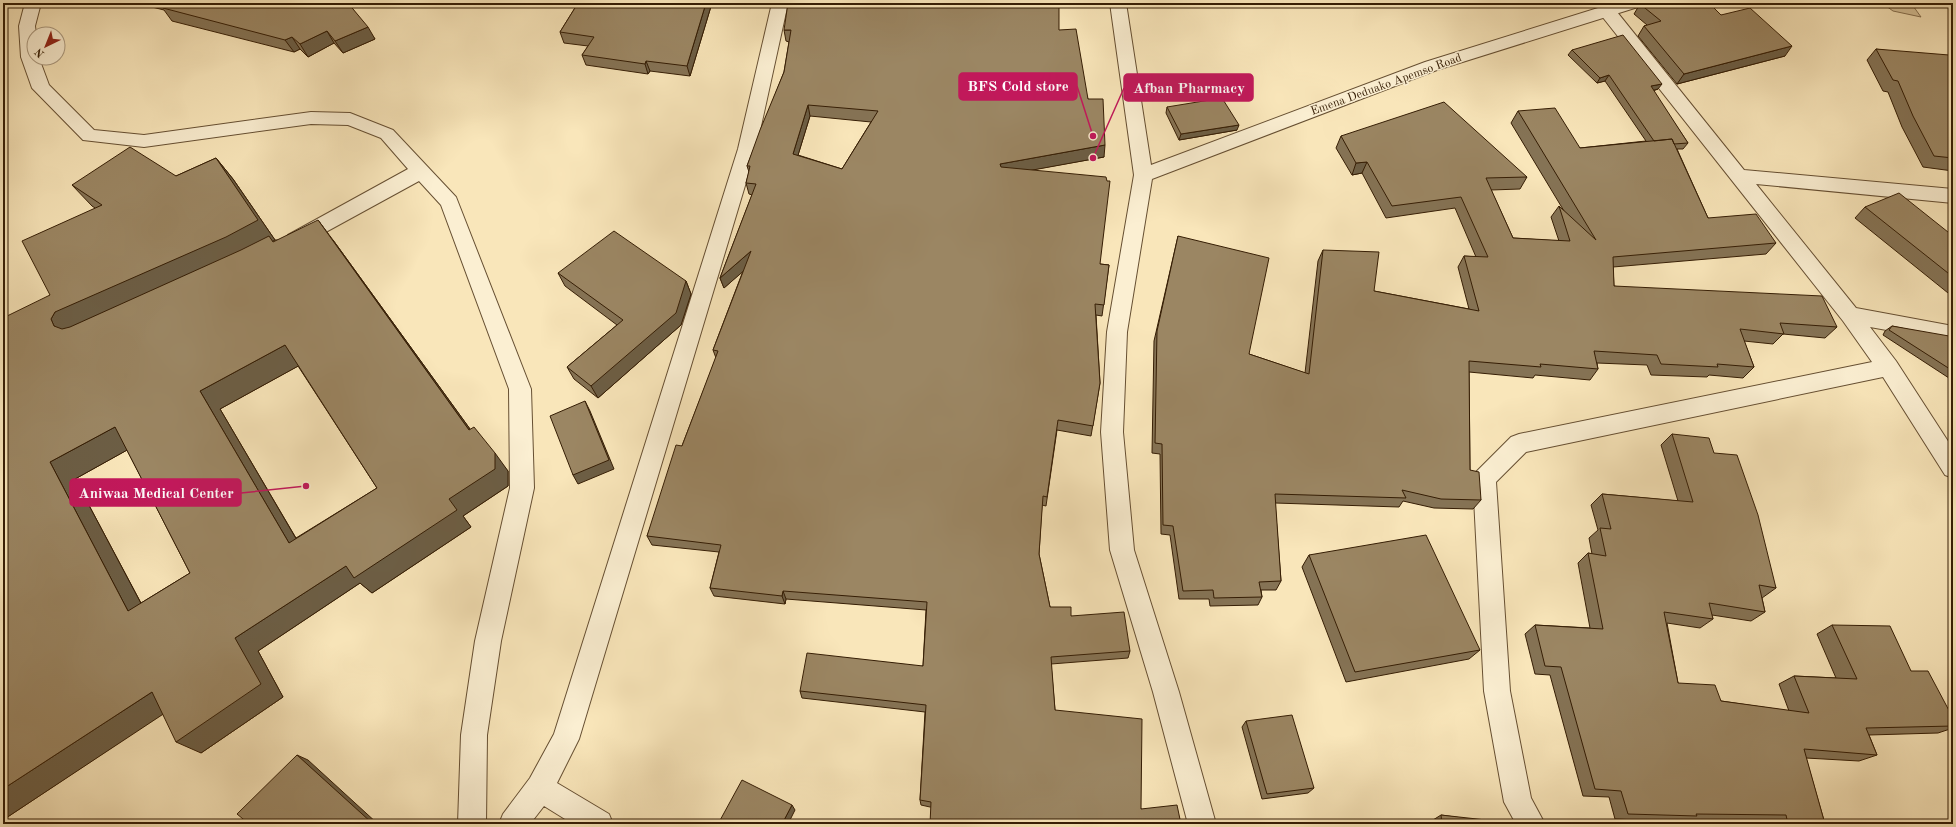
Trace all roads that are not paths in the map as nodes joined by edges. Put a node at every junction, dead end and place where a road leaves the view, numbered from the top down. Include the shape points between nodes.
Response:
1 (33, 3) edge
2 (780, 3) edge
3 (1118, 3) edge
4 (1632, 3) edge
5 (1608, 11) junction
6 (420, 171) junction
7 (1143, 175) junction
8 (1738, 176) junction
9 (1953, 196) edge
10 (278, 250) edge
11 (1850, 315) junction
12 (1953, 334) edge
13 (1888, 367) junction
14 (1953, 468) edge
15 (540, 788) junction
16 (472, 824) edge
17 (513, 824) edge
18 (599, 824) edge
19 (1202, 824) edge
20 (1531, 824) edge

1 - 6 street via 27,26 30,57 41,88 89,136 144,141 311,118 350,119 387,134
2 - 15 street via 743,164 566,739
3 - 7 street
4 - 5 street, Emena Deduako Apemso Road
5 - 7 street, Emena Deduako Apemso Road via 1431,66
5 - 8 street
6 - 10 street
6 - 16 street via 449,202 520,389 522,488 488,641 474,735
7 - 19 street via 1117,332 1112,432 1122,550 1166,692
8 - 9 street
8 - 11 street
11 - 12 street
11 - 13 street
13 - 14 street
13 - 20 street via 1519,444 1484,479 1497,691 1518,802
15 - 17 street
15 - 18 street

